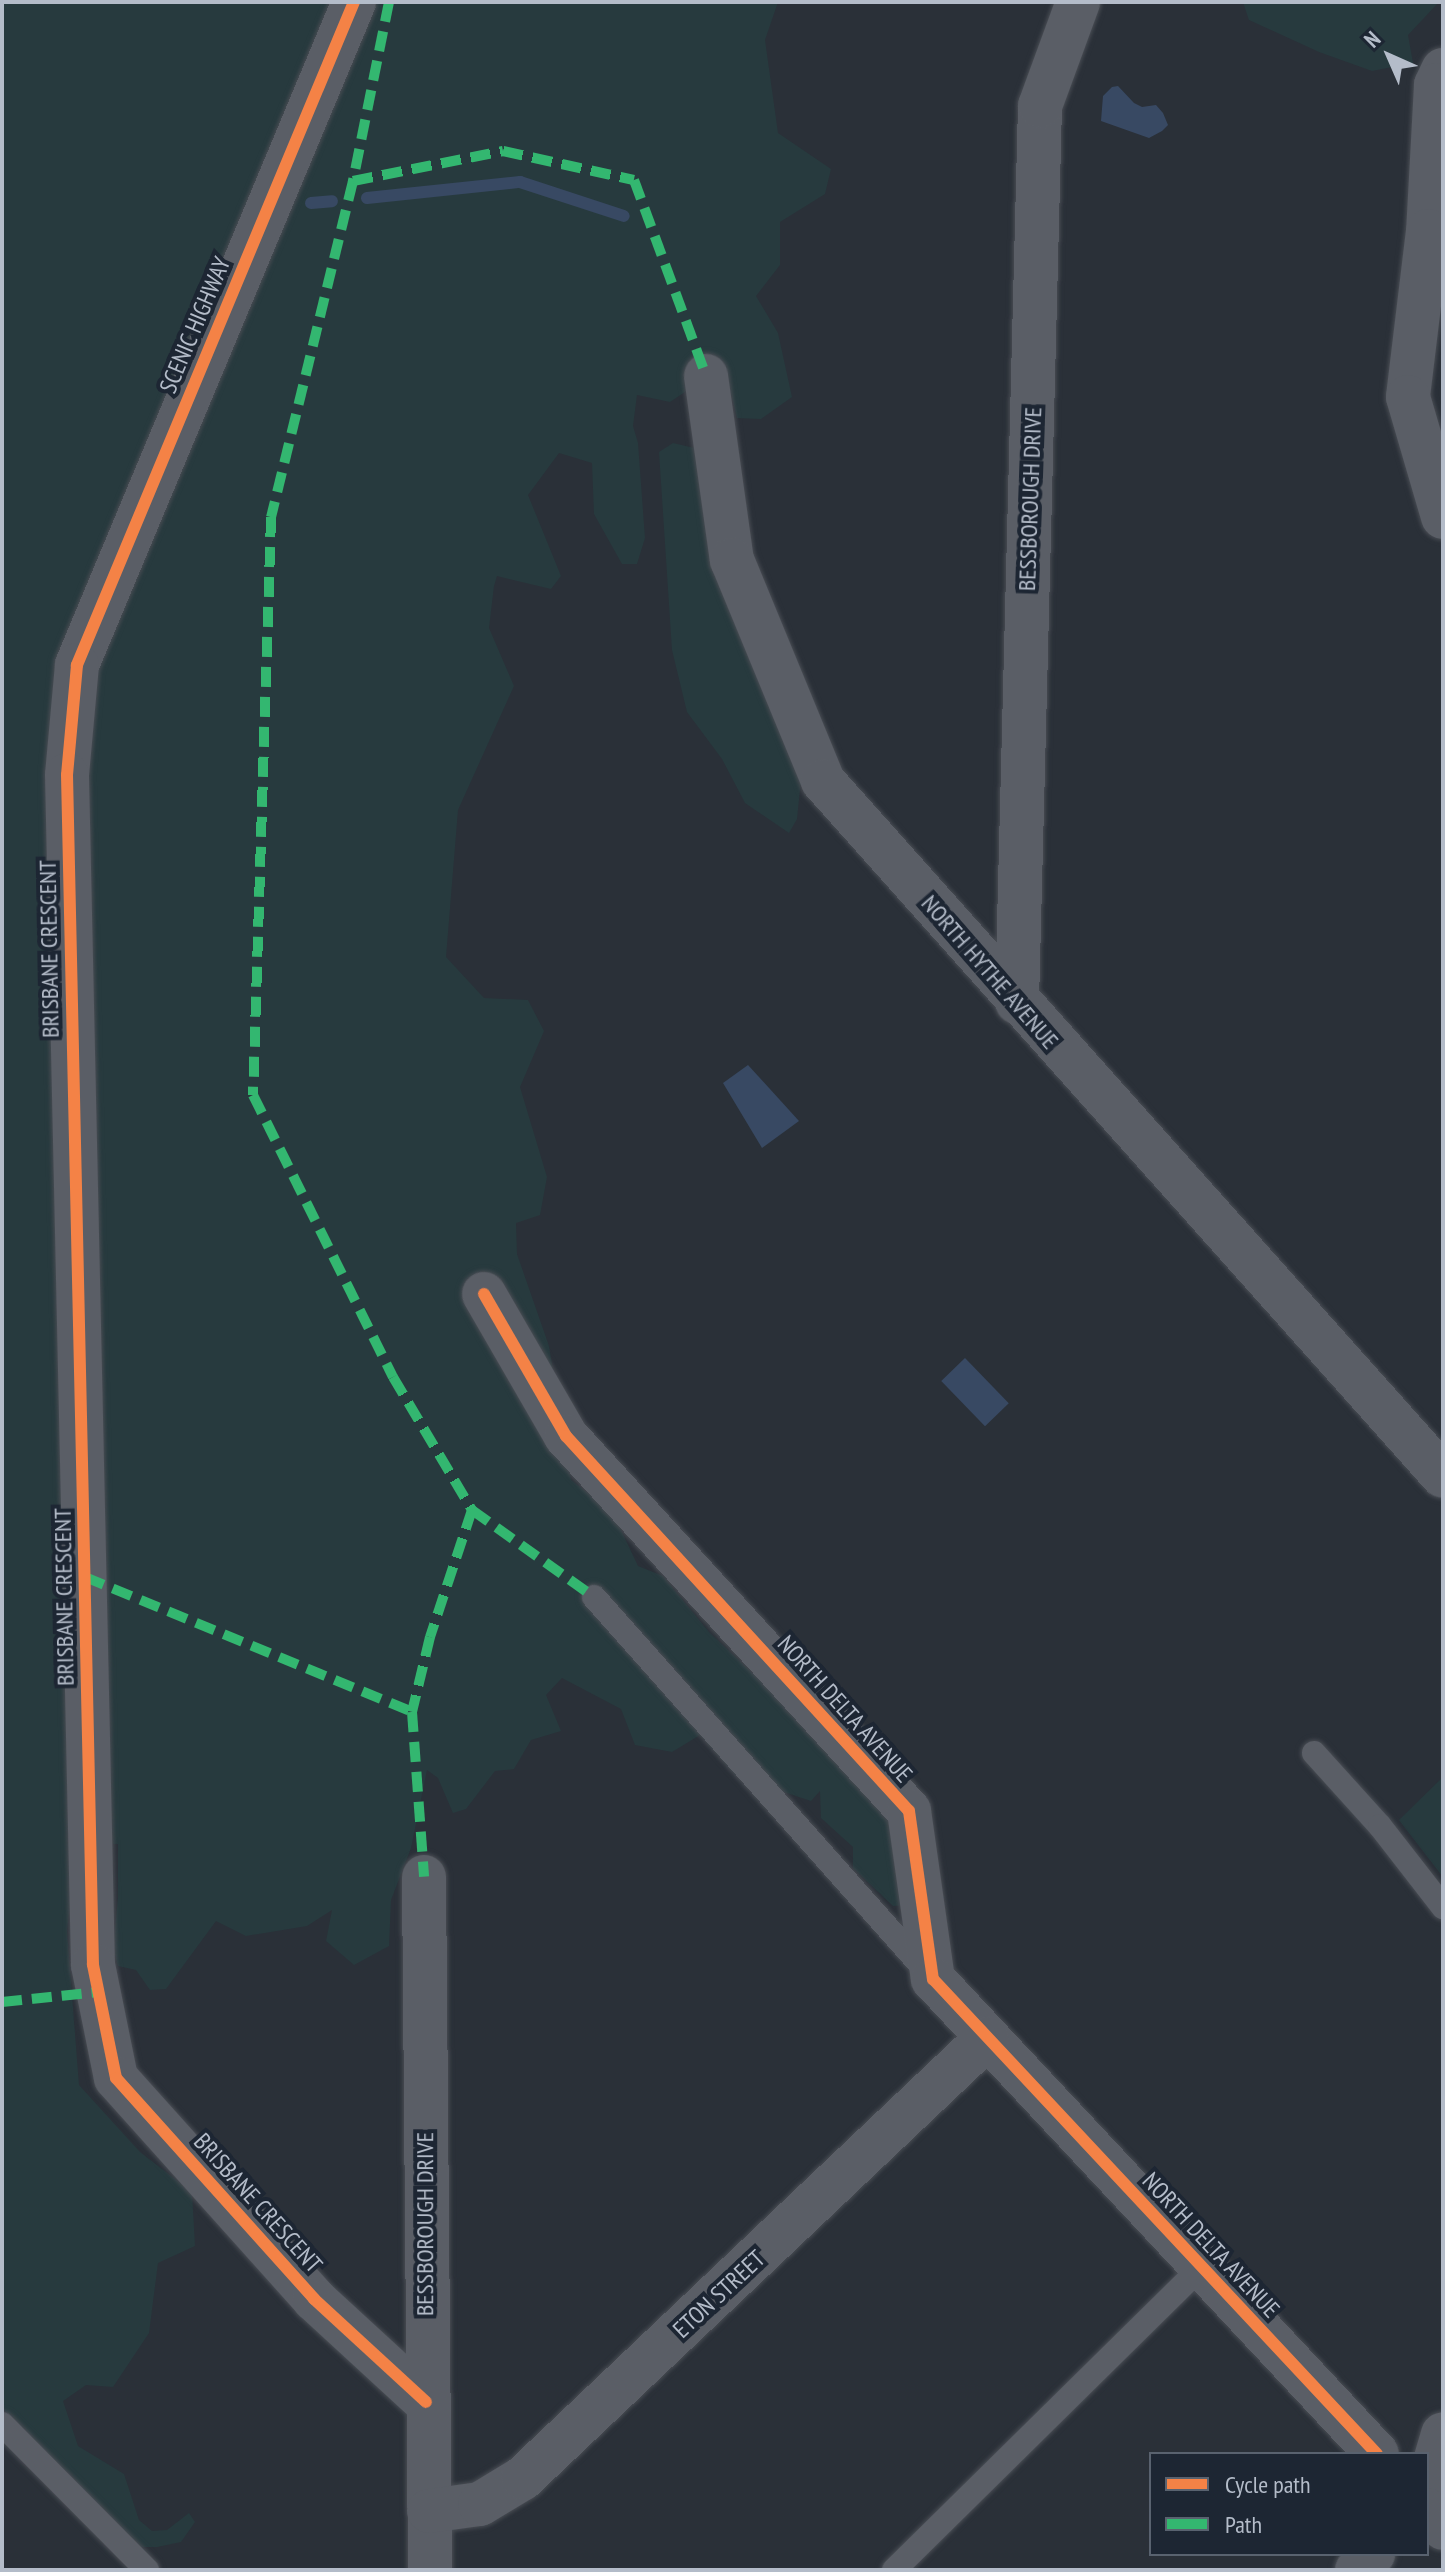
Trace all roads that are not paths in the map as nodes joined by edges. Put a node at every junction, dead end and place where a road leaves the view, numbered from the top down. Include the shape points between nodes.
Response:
1 (354, 2) edge
2 (1078, 2) edge
3 (1443, 70) edge
4 (706, 376) dead end
5 (1441, 515) edge
6 (77, 665) joint
7 (1017, 1002) junction
8 (484, 1294) dead end
9 (1443, 1476) edge
10 (594, 1597) dead end
11 (1314, 1753) dead end
12 (424, 1877) dead end
13 (1443, 1907) edge
14 (933, 1979) junction
15 (987, 2038) junction
16 (1201, 2267) junction
17 (426, 2402) junction
18 (2, 2424) edge
19 (1443, 2434) edge
20 (1375, 2452) edge
21 (1429, 2482) edge
22 (429, 2511) junction
23 (1429, 2512) edge
24 (1443, 2528) edge
25 (147, 2570) edge
26 (430, 2570) edge
27 (894, 2570) edge

1 - 6 street, SCENIC HIGHWAY
2 - 7 street, BESSBOROUGH DRIVE via 1040,106
3 - 5 street via 1436,85 1428,231 1408,397
4 - 7 street, NORTH HYTHE AVENUE via 732,560 823,781
6 - 17 street, BRISBANE CRESCENT via 67,775 93,1965 98,1992 116,2078 314,2299
7 - 9 street, NORTH HYTHE AVENUE
8 - 14 street, NORTH DELTA AVENUE via 566,1436 909,1811
10 - 14 lane
11 - 13 lane
12 - 17 street, BESSBOROUGH DRIVE
14 - 15 street, NORTH DELTA AVENUE
15 - 16 street, NORTH DELTA AVENUE
15 - 22 street, ETON STREET via 523,2478 480,2504
16 - 20 street, NORTH DELTA AVENUE
16 - 27 lane
17 - 22 street, BESSBOROUGH DRIVE
18 - 25 lane
19 - 21 street
22 - 26 street, BESSBOROUGH DRIVE
23 - 24 street

